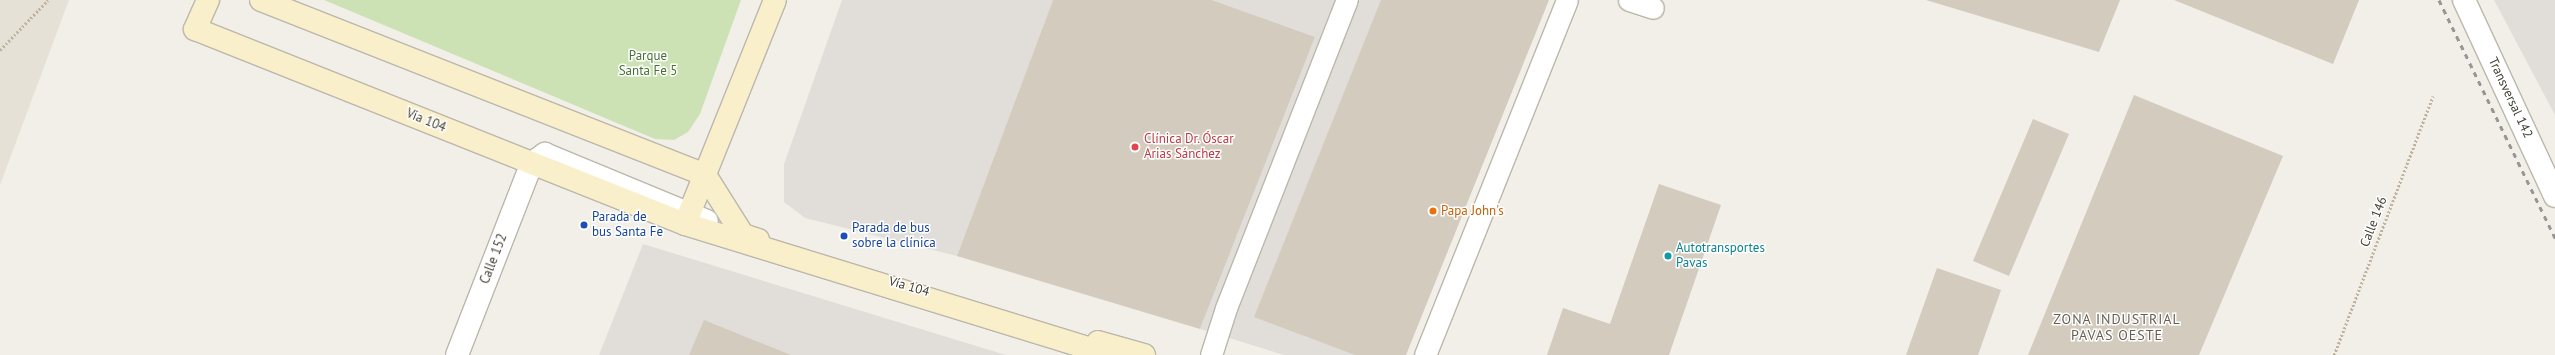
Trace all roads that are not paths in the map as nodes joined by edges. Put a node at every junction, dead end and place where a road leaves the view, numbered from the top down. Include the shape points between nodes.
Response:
1 (261, 0) edge
2 (775, 0) edge
3 (1347, 0) edge
4 (1567, 0) edge
5 (1629, 0) edge
6 (2464, 0) edge
7 (205, 1) edge
8 (1653, 8) dead end
9 (532, 163) junction
10 (705, 175) junction
11 (2555, 196) edge
12 (687, 219) junction
13 (743, 235) junction
14 (457, 355) edge
15 (1112, 355) edge
16 (1144, 355) edge
17 (1211, 355) edge
18 (1425, 355) edge

1 - 10 main road
2 - 10 main road
3 - 17 lane via 1226,308
4 - 18 lane
5 - 8 lane
6 - 11 street, Transversal 142
7 - 9 main road, Vía 104 via 196,29
9 - 12 main road, Vía 104
9 - 14 street, Calle 152
10 - 12 main road
10 - 13 main road
12 - 13 street
12 - 15 main road, Vía 104
13 - 16 main road, Vía 104 via 877,278

